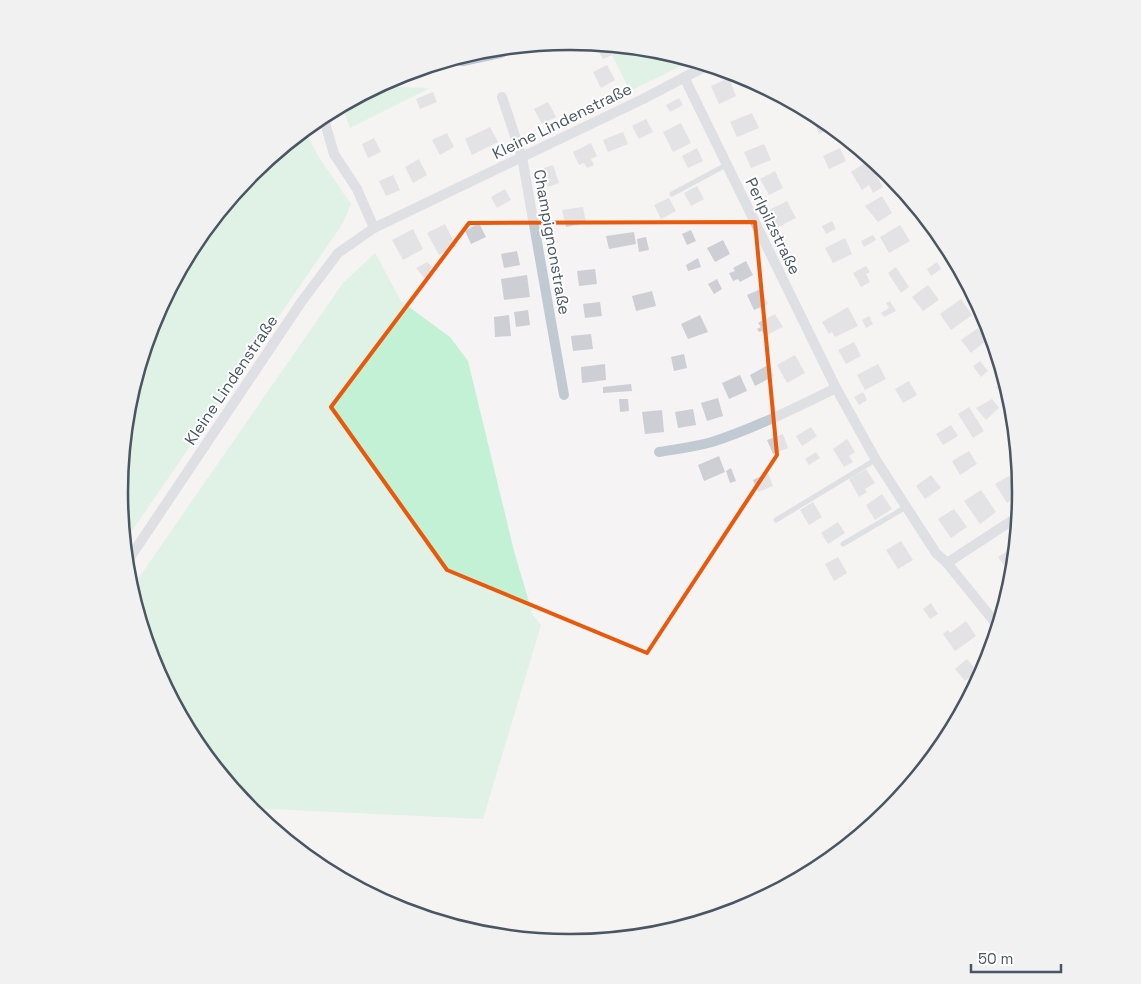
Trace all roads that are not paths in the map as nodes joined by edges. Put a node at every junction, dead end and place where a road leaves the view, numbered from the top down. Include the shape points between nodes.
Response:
1 (700, 69) edge
2 (684, 77) junction
3 (502, 97) dead end
4 (325, 124) edge
5 (522, 157) junction
6 (727, 165) junction
7 (672, 194) dead end
8 (374, 228) junction
9 (836, 388) junction
10 (564, 394) dead end
11 (659, 452) dead end
12 (876, 460) junction
13 (906, 507) junction
14 (776, 520) dead end
15 (1012, 520) edge
16 (843, 544) dead end
17 (133, 554) edge
18 (947, 562) junction
19 (993, 620) edge

1 - 2 street, Kleine Lindenstraße
2 - 5 street, Kleine Lindenstraße
2 - 6 street, Perlpilzstraße
3 - 5 street, Champignonstraße
4 - 8 street via 334,154 357,190
5 - 8 street, Kleine Lindenstraße
5 - 10 street, Champignonstraße
6 - 7 lane
6 - 9 street, Perlpilzstraße
8 - 17 street, Kleine Lindenstraße via 338,253 302,301
9 - 11 street via 732,435
9 - 12 street, Perlpilzstraße
12 - 13 street, Perlpilzstraße
12 - 14 lane
13 - 16 lane
13 - 18 street, Perlpilzstraße via 936,553
15 - 18 street
18 - 19 street, Perlpilzstraße

